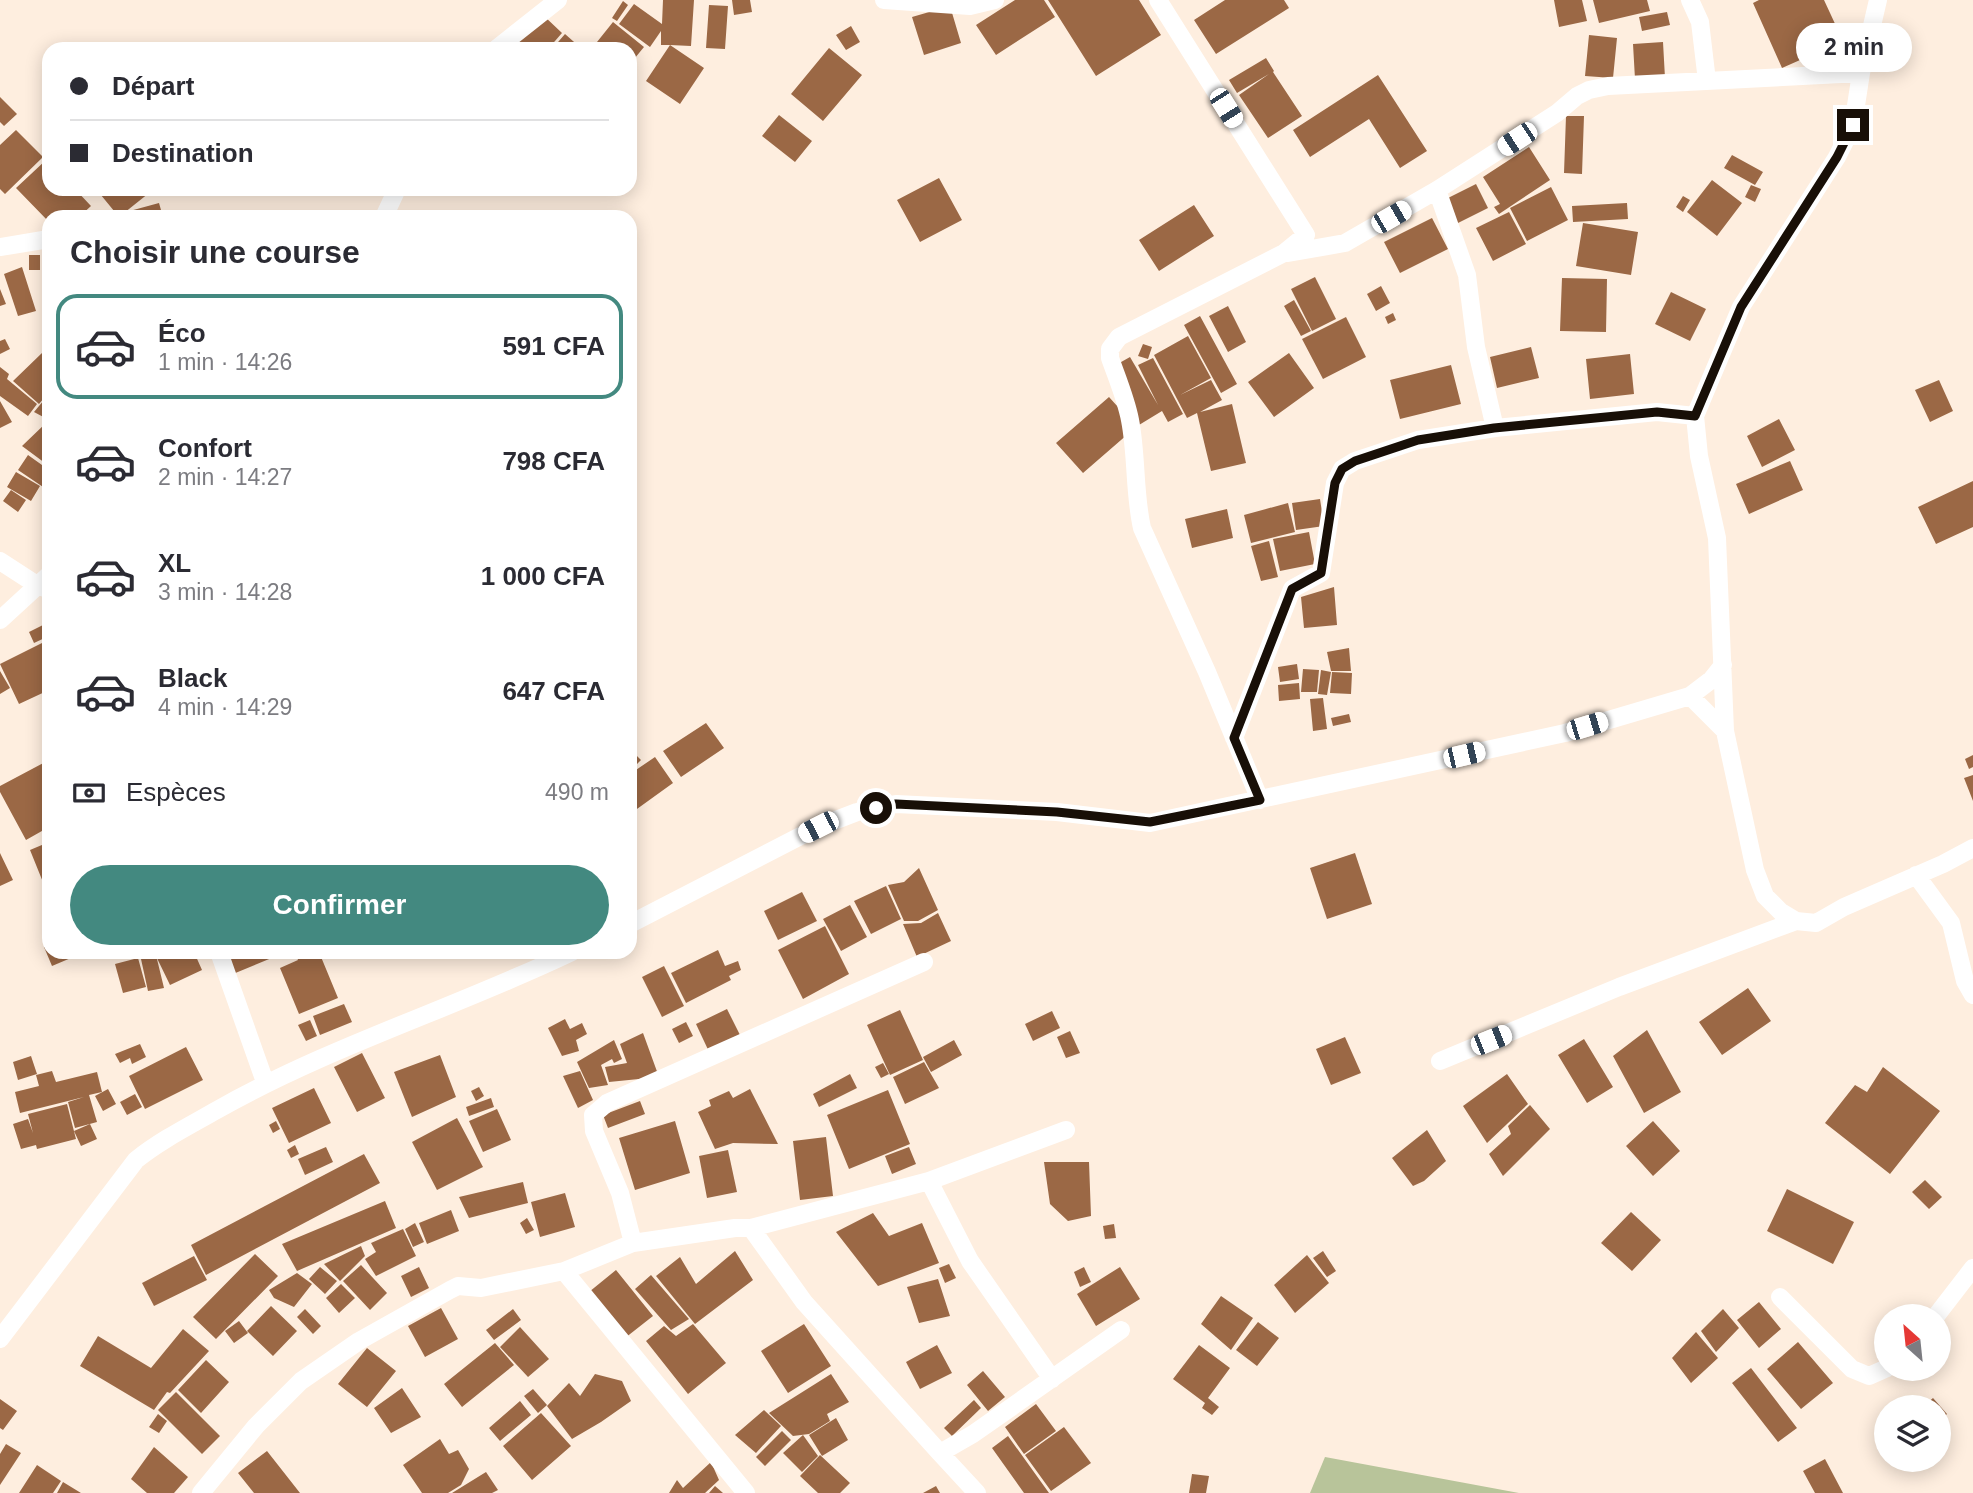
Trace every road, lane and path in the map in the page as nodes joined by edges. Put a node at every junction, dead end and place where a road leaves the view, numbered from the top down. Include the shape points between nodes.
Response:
1 (884, 0) edge
2 (995, 0) edge
3 (1158, 0) edge
4 (1690, 0) edge
5 (1878, 0) edge
6 (551, 2) edge
7 (504, 42) edge
8 (1861, 74) junction
9 (1707, 81) junction
10 (1437, 190) junction
11 (42, 240) edge
12 (0, 247) edge
13 (1284, 253) junction
14 (1695, 416) junction
15 (1494, 428) junction
16 (0, 561) edge
17 (42, 582) edge
18 (42, 585) edge
19 (0, 620) edge
20 (1723, 665) junction
21 (1690, 696) junction
22 (1724, 731) junction
23 (1234, 738) junction
24 (1260, 800) junction
25 (1973, 848) edge
26 (1916, 876) junction
27 (637, 920) edge
28 (1796, 921) junction
29 (221, 959) edge
30 (555, 959) edge
31 (924, 962) dead end
32 (1973, 995) edge
33 (1440, 1061) dead end
34 (265, 1082) junction
35 (1066, 1130) dead end
36 (929, 1181) junction
37 (751, 1228) junction
38 (633, 1243) junction
39 (1973, 1268) edge
40 (564, 1271) junction
41 (1780, 1297) dead end
42 (1945, 1304) edge
43 (1121, 1330) dead end
44 (0, 1339) edge
45 (1874, 1374) edge
46 (1052, 1379) junction
47 (940, 1453) junction
48 (201, 1493) edge
49 (746, 1493) edge
50 (977, 1493) edge

1 - 2 street via 970,6
3 - 13 street via 1306,235
4 - 9 street via 1700,22
5 - 8 street
6 - 7 street
8 - 9 street
8 - 14 street via 1853,125 1741,307
9 - 10 street via 1589,90
10 - 13 street via 1345,243
10 - 15 street via 1467,275 1476,347
11 - 12 street
13 - 23 street via 1119,337 1110,349 1130,419 1142,528
14 - 15 street via 1657,412
14 - 20 street via 1717,538
15 - 23 street via 1418,440 1342,469 1335,483 1321,573 1292,589
16 - 17 street
18 - 19 street
20 - 21 street
20 - 22 street
21 - 22 street
21 - 24 street via 1565,733
22 - 28 street via 1755,870 1765,896
23 - 24 street
24 - 27 street via 1150,822 896,804 857,811
25 - 26 street
26 - 28 street via 1816,923
26 - 32 street via 1951,923 1965,981
28 - 33 street
29 - 34 street
30 - 34 street
31 - 38 street via 596,1110 594,1131 620,1194
34 - 44 street via 136,1160
35 - 36 street
36 - 37 street
36 - 46 street via 970,1261
37 - 38 street
37 - 47 street via 803,1302
38 - 40 street
39 - 42 street
40 - 48 street via 481,1288 458,1286 359,1341 301,1381 256,1426
40 - 49 street
41 - 45 street via 1852,1369
43 - 46 street
46 - 47 street
47 - 50 street

